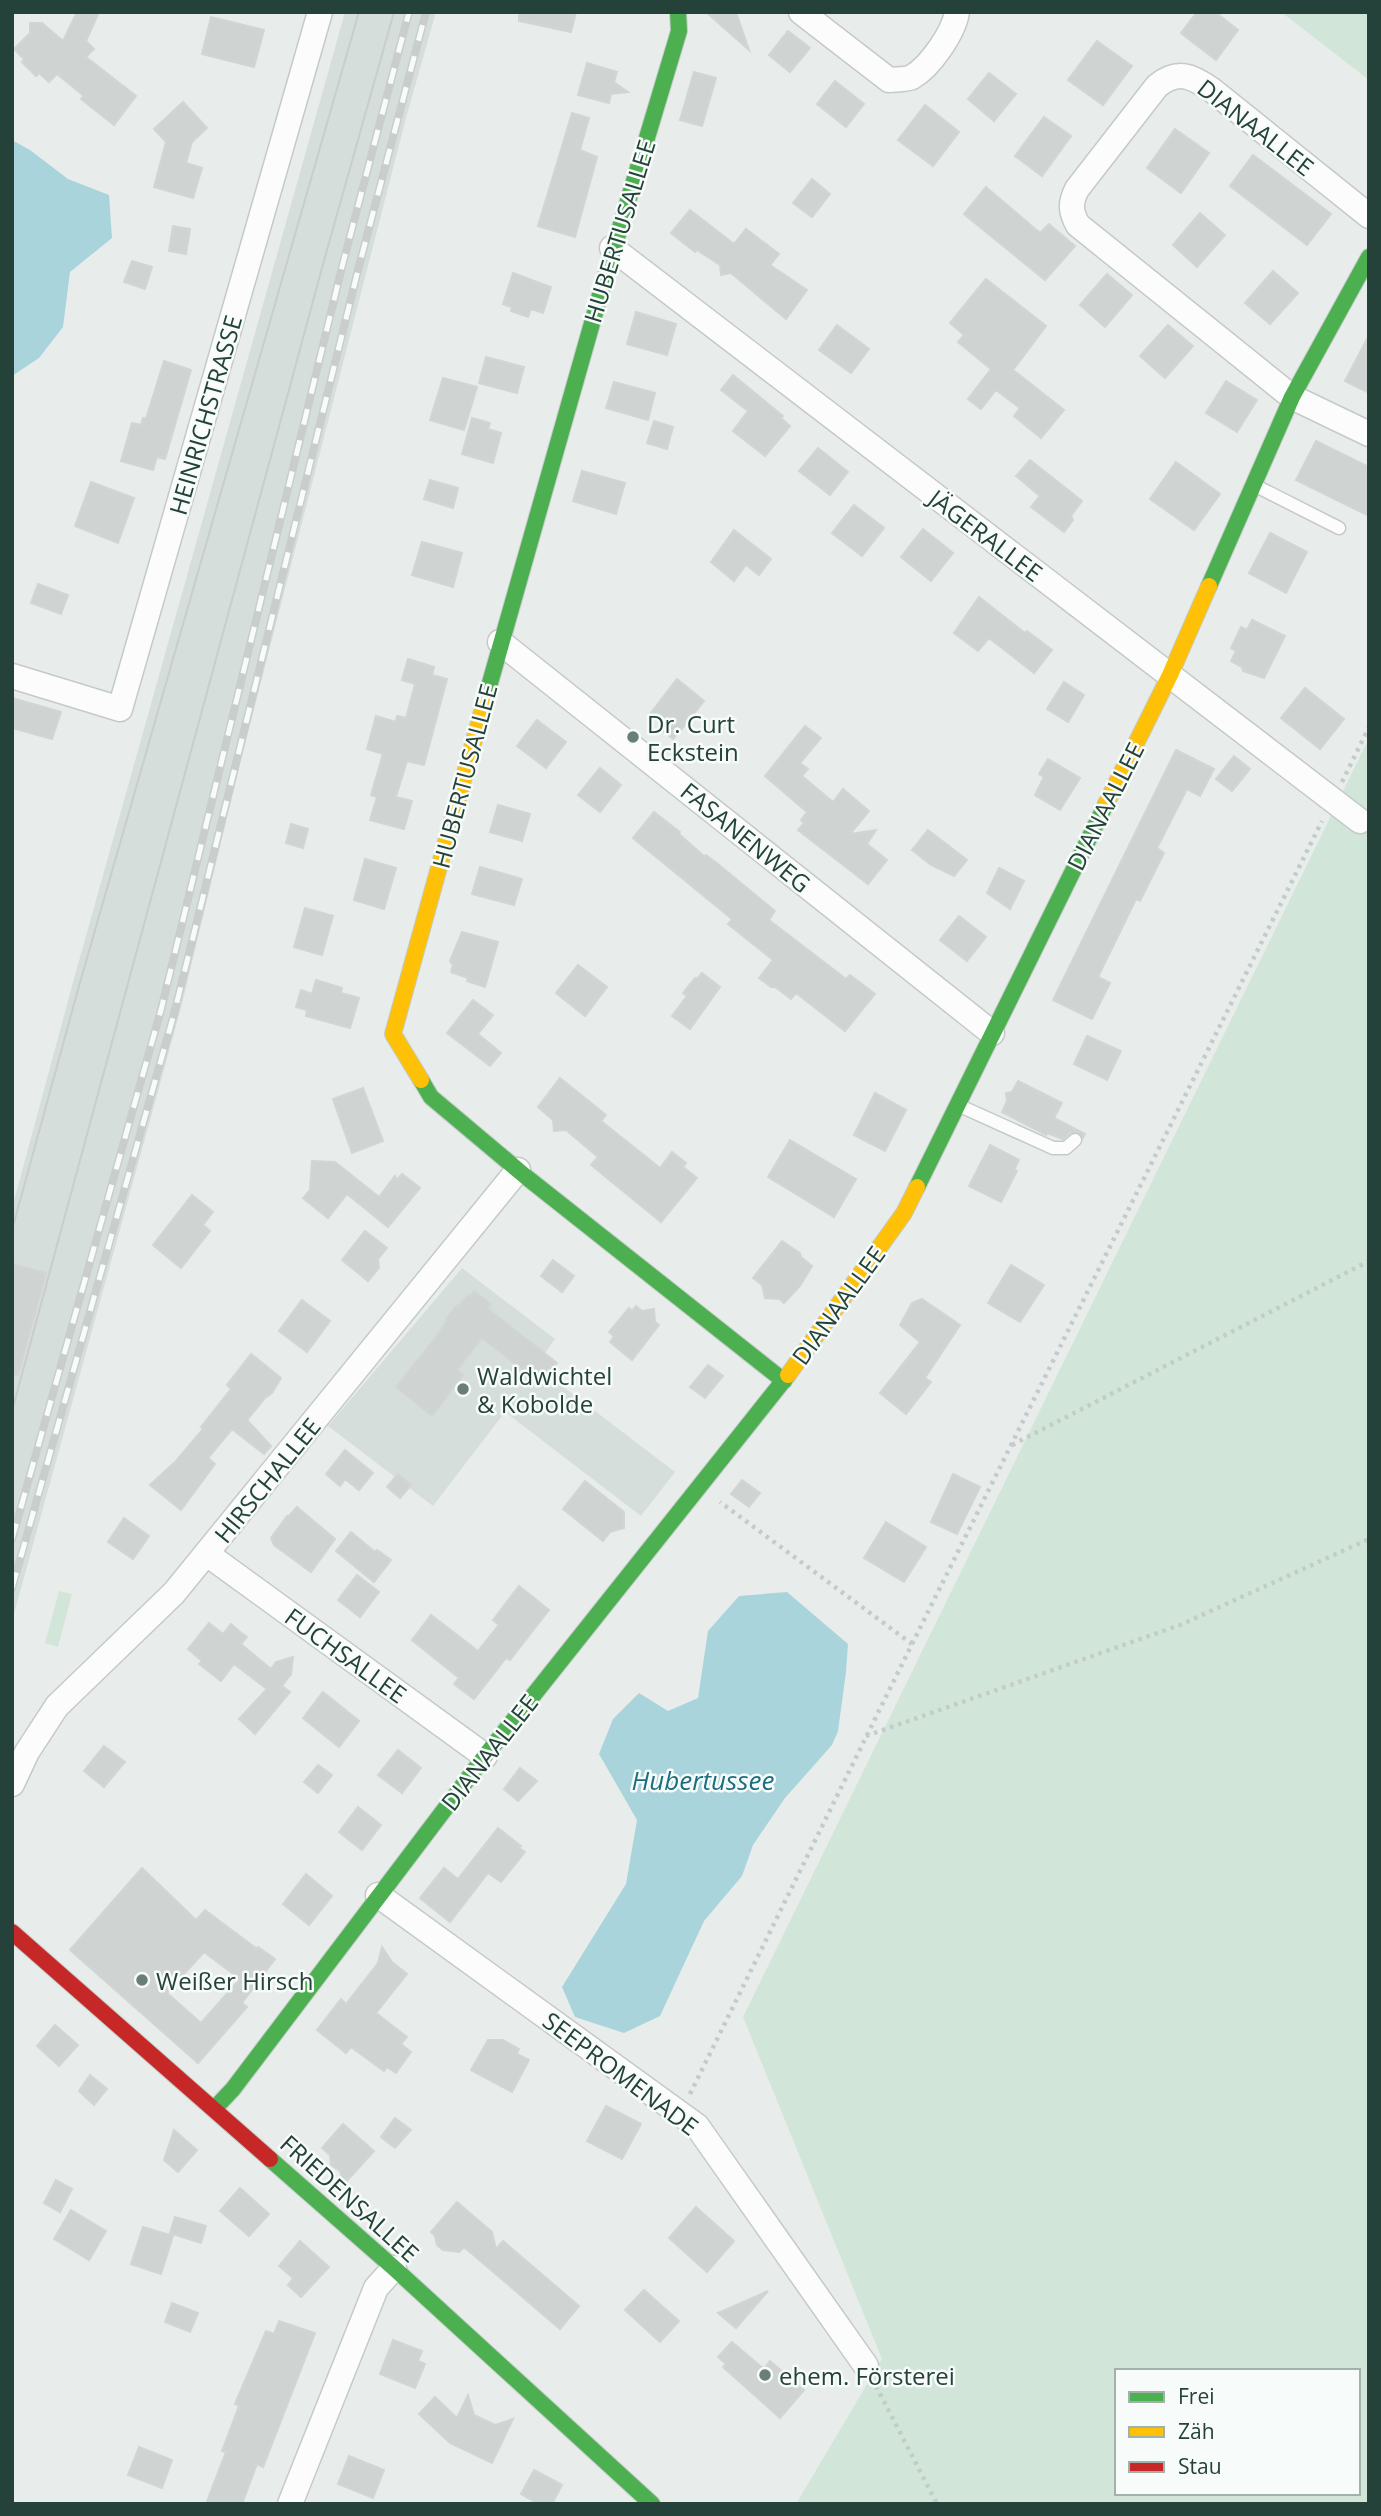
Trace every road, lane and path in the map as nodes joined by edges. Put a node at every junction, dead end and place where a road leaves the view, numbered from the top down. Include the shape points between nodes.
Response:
1 (320, 12) edge
2 (678, 12) edge
3 (801, 12) edge
4 (957, 12) edge
5 (1369, 216) edge
6 (612, 248) junction
7 (1369, 257) edge
8 (1292, 397) junction
9 (1369, 434) edge
10 (1254, 485) junction
11 (1339, 528) dead end
12 (500, 642) junction
13 (1170, 675) junction
14 (12, 676) edge
15 (1369, 727) edge
16 (1332, 800) junction
17 (1360, 821) dead end
18 (992, 1033) junction
19 (957, 1104) junction
20 (1075, 1140) dead end
21 (518, 1170) junction
22 (1369, 1261) edge
23 (784, 1381) junction
24 (1010, 1446) junction
25 (700, 1487) junction
26 (1369, 1539) edge
27 (206, 1554) junction
28 (912, 1644) junction
29 (866, 1736) junction
30 (485, 1756) junction
31 (12, 1784) edge
32 (378, 1895) junction
33 (12, 1931) edge
34 (215, 2108) junction
35 (680, 2113) junction
36 (394, 2268) junction
37 (866, 2366) joint
38 (290, 2504) edge
39 (652, 2504) edge
40 (937, 2504) edge

1 - 14 street, HEINRICHSTRASSE via 120,709
2 - 6 street, HUBERTUSALLEE via 679,31
3 - 4 street via 889,80 910,78 927,65 955,25
5 - 8 street, DIANAALLEE via 1212,90 1194,78 1181,76 1167,78 1157,86 1071,201 1078,225
6 - 12 street, HUBERTUSALLEE
6 - 13 street, JÄGERALLEE
7 - 8 street, DIANAALLEE
8 - 9 street, DIANAALLEE
8 - 10 street, DIANAALLEE
10 - 11 lane
10 - 13 street, DIANAALLEE
12 - 18 street, FASANENWEG
12 - 21 street, HUBERTUSALLEE via 393,1034 431,1097
13 - 16 street, JÄGERALLEE
13 - 18 street, DIANAALLEE
15 - 16 path
16 - 17 street, JÄGERALLEE
16 - 24 path
18 - 19 street, DIANAALLEE
19 - 20 lane via 1053,1148 1066,1148
19 - 23 street, DIANAALLEE via 904,1213
21 - 23 street, HUBERTUSALLEE
21 - 27 street, HIRSCHALLEE
22 - 24 path
23 - 25 street, DIANAALLEE
24 - 28 path
25 - 28 path
25 - 30 street, DIANAALLEE
26 - 29 path via 1180,1625
27 - 30 street, FUCHSALLEE
27 - 31 street, HIRSCHALLEE via 174,1592 57,1706
28 - 29 path
29 - 35 path
30 - 32 street, DIANAALLEE
32 - 34 street, DIANAALLEE
32 - 35 street, SEEPROMENADE
33 - 34 street, FRIEDENSALLEE
34 - 36 street, FRIEDENSALLEE
35 - 37 street, SEEPROMENADE via 697,2126
36 - 38 street via 376,2288
36 - 39 street, FRIEDENSALLEE
37 - 40 path

